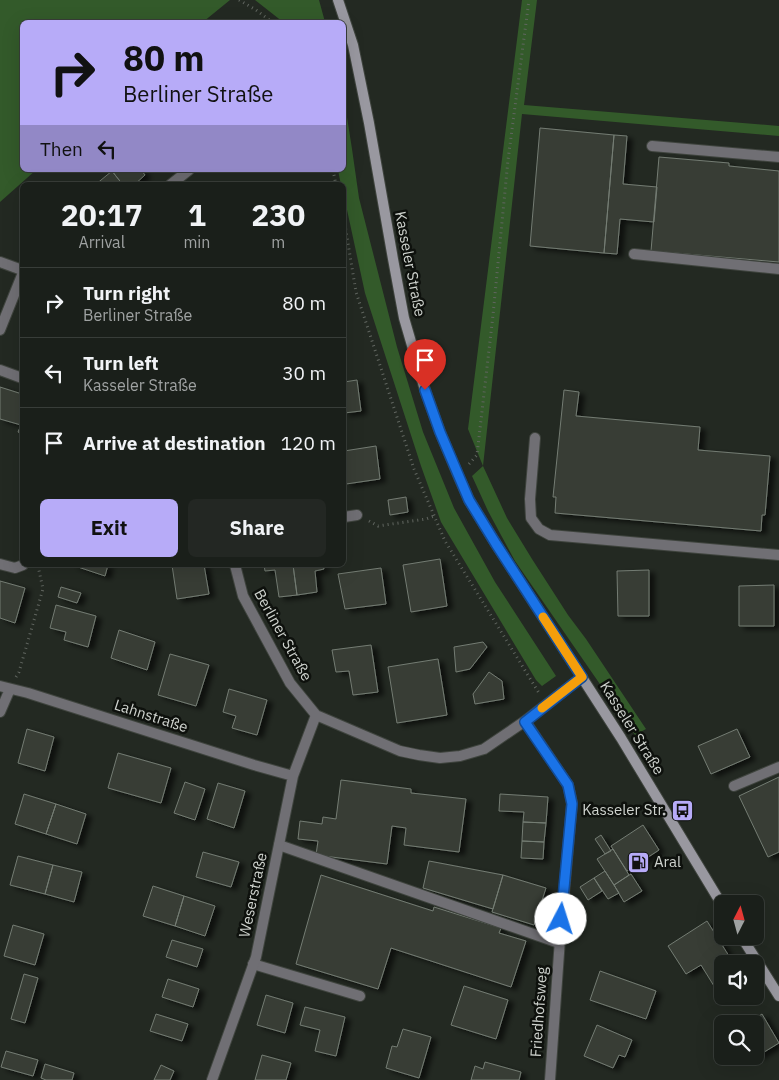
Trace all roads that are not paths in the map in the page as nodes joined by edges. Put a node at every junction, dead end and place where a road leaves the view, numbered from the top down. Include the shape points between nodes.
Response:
1 (338, 0) edge
2 (345, 20) edge
3 (346, 24) edge
4 (652, 146) dead end
5 (779, 157) edge
6 (187, 172) edge
7 (174, 182) edge
8 (634, 254) dead end
9 (0, 262) edge
10 (20, 269) edge
11 (779, 269) edge
12 (20, 280) edge
13 (0, 330) edge
14 (0, 370) edge
15 (20, 377) edge
16 (535, 438) dead end
17 (357, 515) road end
18 (346, 517) edge
19 (779, 555) edge
20 (0, 564) edge
21 (20, 566) edge
22 (236, 567) edge
23 (582, 677) junction
24 (5, 687) edge
25 (0, 712) edge
26 (316, 715) junction
27 (525, 722) junction
28 (779, 767) edge
29 (293, 776) junction
30 (734, 786) dead end
31 (279, 845) junction
32 (716, 895) edge
33 (559, 943) junction
34 (747, 945) edge
35 (253, 964) junction
36 (360, 996) dead end
37 (779, 996) edge
38 (212, 1080) edge
39 (550, 1080) edge

1 - 2 main road, Kasseler Straße
3 - 23 main road, Kasseler Straße via 367,113 404,318 440,432 469,500
4 - 5 street
6 - 7 street
8 - 11 street
9 - 10 street
12 - 13 street
14 - 15 street
16 - 19 street via 531,518 550,535
17 - 18 street
20 - 21 street via 14,568
22 - 26 street, Berliner Straße via 244,596 290,683
23 - 27 street, Berliner Straße
23 - 32 main road, Kasseler Straße
24 - 25 street
24 - 29 street, Lahnstraße
26 - 27 street, Berliner Straße via 400,751 440,758 484,749
26 - 29 street, Weserstraße
27 - 33 street, Friedhofsweg via 568,785 572,804
28 - 30 street
29 - 31 street, Weserstraße
31 - 33 street
31 - 35 street, Weserstraße
33 - 39 street, Friedhofsweg
34 - 37 main road
35 - 36 street
35 - 38 street, Weserstraße

